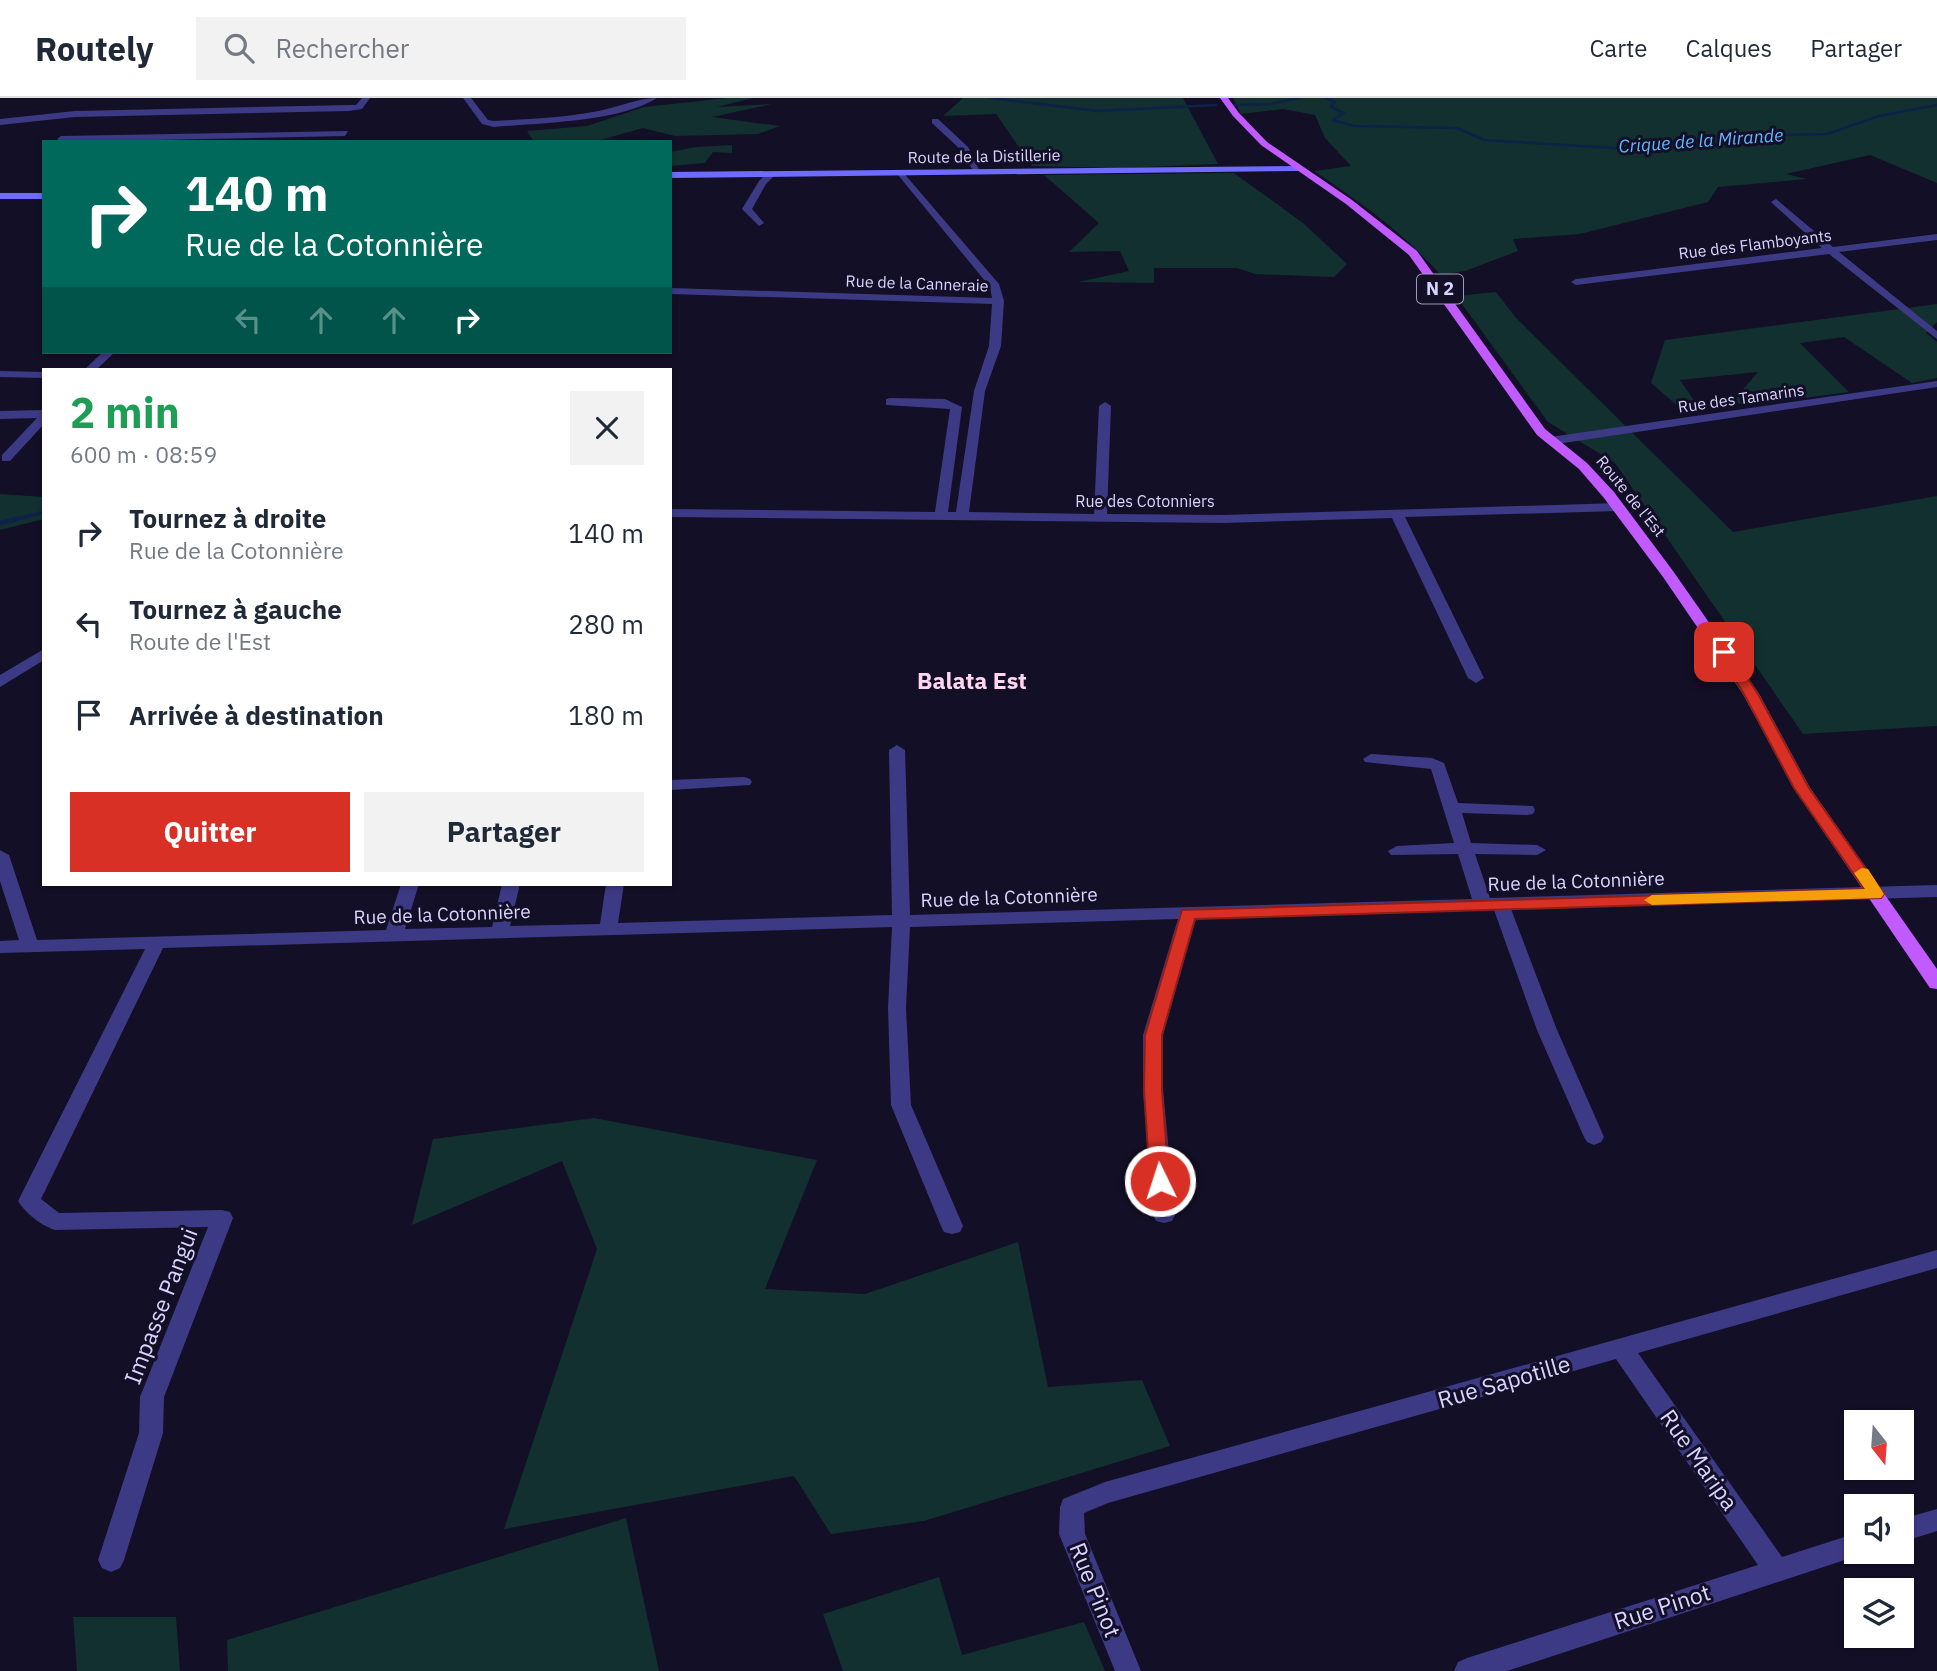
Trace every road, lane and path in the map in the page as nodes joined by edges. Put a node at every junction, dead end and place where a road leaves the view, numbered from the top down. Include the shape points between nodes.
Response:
1 (366, 98) edge
2 (467, 98) edge
3 (653, 98) edge
4 (1224, 98) edge
5 (94, 103) dead end
6 (212, 103) dead end
7 (153, 112) junction
8 (202, 112) junction
9 (75, 114) junction
10 (145, 121) dead end
11 (935, 121) dead end
12 (0, 122) edge
13 (138, 129) dead end
14 (345, 133) dead end
15 (61, 139) dead end
16 (128, 140) edge
17 (1298, 168) junction
18 (978, 172) junction
19 (901, 173) junction
20 (771, 174) junction
21 (672, 176) edge
22 (0, 196) edge
23 (42, 196) edge
24 (1776, 202) dead end
25 (759, 223) dead end
26 (1937, 237) edge
27 (1832, 250) junction
28 (1576, 282) dead end
29 (672, 291) edge
30 (999, 301) junction
31 (1937, 336) edge
32 (107, 354) edge
33 (92, 368) edge
34 (0, 374) edge
35 (42, 375) edge
36 (1937, 384) edge
37 (890, 402) dead end
38 (1105, 406) dead end
39 (0, 415) edge
40 (42, 416) edge
41 (42, 418) edge
42 (1550, 441) junction
43 (6, 458) dead end
44 (1619, 507) junction
45 (672, 513) edge
46 (1397, 515) junction
47 (941, 516) junction
48 (962, 516) junction
49 (1100, 518) junction
50 (42, 654) edge
51 (1476, 678) dead end
52 (0, 681) edge
53 (897, 750) dead end
54 (1371, 759) dead end
55 (744, 782) dead end
56 (672, 785) edge
57 (1453, 808) junction
58 (1527, 810) dead end
59 (1465, 848) junction
60 (1397, 850) dead end
61 (1537, 850) dead end
62 (0, 855) edge
63 (409, 886) edge
64 (511, 886) edge
65 (615, 886) edge
66 (1937, 891) edge
67 (1876, 894) junction
68 (1491, 905) junction
69 (1188, 914) junction
70 (901, 922) junction
71 (608, 929) junction
72 (499, 934) junction
73 (393, 937) junction
74 (150, 944) junction
75 (30, 946) junction
76 (0, 947) edge
77 (1937, 983) edge
78 (1594, 1137) dead end
79 (1164, 1215) dead end
80 (952, 1226) dead end
81 (1937, 1259) edge
82 (1622, 1349) junction
83 (1072, 1507) joint
84 (1937, 1520) edge
85 (1914, 1527) edge
86 (1844, 1549) edge
87 (111, 1560) dead end
88 (1776, 1570) junction
89 (1128, 1671) edge
90 (1467, 1671) edge

1 - 8 street via 359,107 349,108
2 - 3 street via 485,122 494,124 598,113
4 - 17 main road, Route de l'Est / N 2 via 1259,139
5 - 9 street
6 - 8 street
7 - 8 street
7 - 9 street
7 - 10 street
9 - 12 street
11 - 18 street via 965,149
13 - 16 street
14 - 16 street
15 - 16 street
17 - 18 street, Route de la Distillerie
17 - 42 main road, Route de l'Est / N 2 via 1413,253
18 - 19 street, Route de la Distillerie
19 - 20 street, Route de la Distillerie
19 - 30 street, Rue de la Canneraie via 995,286
20 - 21 street, Route de la Distillerie
20 - 25 street via 747,209
22 - 23 street
24 - 27 street
26 - 27 street, Rue des Flamboyants
27 - 28 street, Rue des Flamboyants
27 - 31 street
29 - 30 street, Rue de la Canneraie
30 - 48 street via 992,360 979,388
32 - 33 street
34 - 35 street
36 - 42 street, Rue des Tamarins
37 - 47 street via 956,407
38 - 49 street
39 - 40 street
41 - 43 street
42 - 44 main road, Route de l'Est / N 2 via 1583,466
44 - 46 street, Rue des Cotonniers
44 - 67 main road, Route de l'Est / N 2 via 1724,652 1802,788
45 - 47 street, Rue des Cotonniers
46 - 49 street, Rue des Cotonniers
46 - 51 street
47 - 48 street, Rue des Cotonniers
48 - 49 street, Rue des Cotonniers
50 - 52 street
53 - 70 street
54 - 57 street via 1438,766
55 - 56 street
57 - 58 street
57 - 59 street
59 - 60 street
59 - 61 street
59 - 68 street
62 - 75 street
63 - 73 street
64 - 72 street
65 - 71 street
66 - 67 street, Rue de la Cotonnière
67 - 68 street, Rue de la Cotonnière
67 - 77 main road, Route de l'Est / N 2
68 - 69 street, Rue de la Cotonnière
68 - 78 street
69 - 70 street, Rue de la Cotonnière
69 - 79 street via 1153,1035
70 - 71 street, Rue de la Cotonnière
70 - 80 street via 897,1008 901,1105
71 - 72 street, Rue de la Cotonnière
72 - 73 street, Rue de la Cotonnière
73 - 74 street, Rue de la Cotonnière
74 - 75 street, Rue de la Cotonnière
74 - 87 street, Impasse Pangui via 29,1201 55,1222 222,1218 152,1397 151,1433
75 - 76 street, Rue de la Cotonnière
81 - 82 street, Rue Sapotille
82 - 83 street, Rue Sapotille via 1118,1489
82 - 88 street, Rue Maripa
83 - 89 street, Rue Pinot via 1072,1534
84 - 85 street
86 - 88 street, Rue Pinot
88 - 90 street, Rue Pinot

